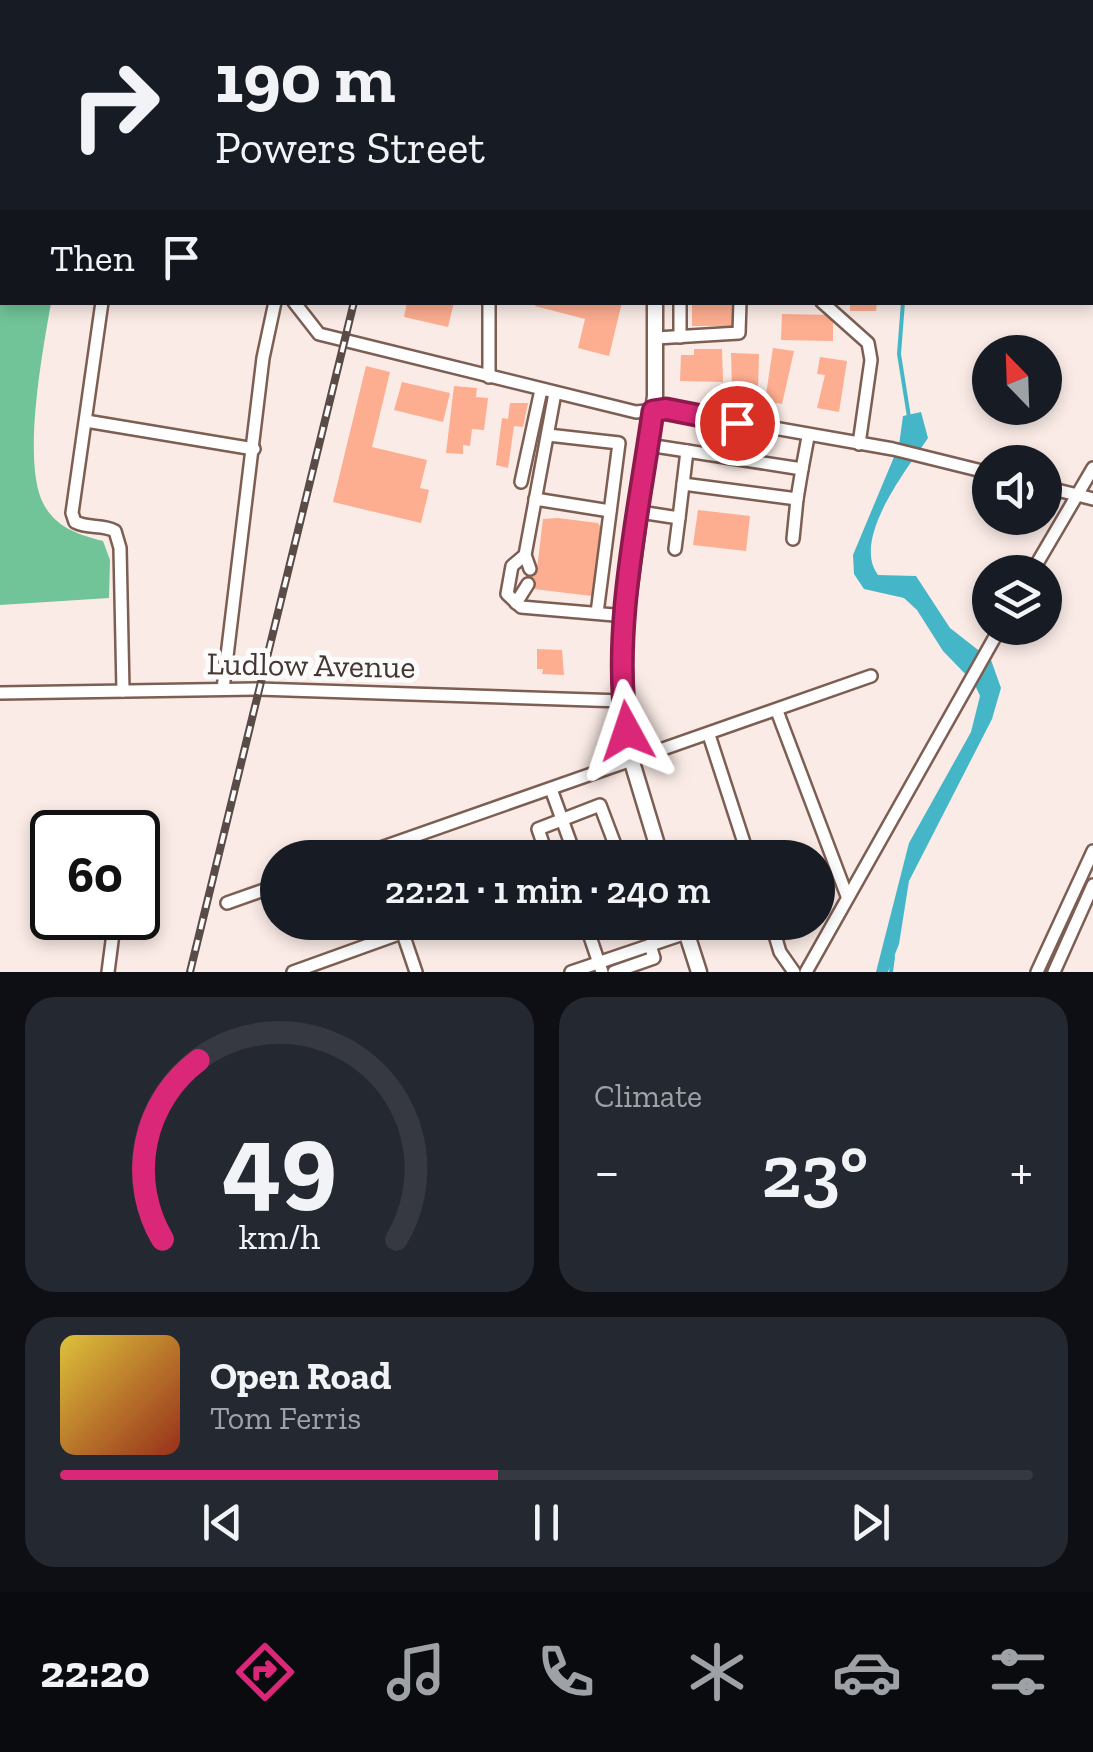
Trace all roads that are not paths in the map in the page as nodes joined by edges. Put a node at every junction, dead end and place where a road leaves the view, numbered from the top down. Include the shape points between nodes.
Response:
1 (102, 305) edge
2 (274, 305) edge
3 (296, 305) edge
4 (489, 305) edge
5 (740, 305) edge
6 (825, 305) edge
7 (655, 306) edge
8 (680, 306) edge
9 (680, 337) junction
10 (656, 338) junction
11 (489, 377) junction
12 (540, 390) junction
13 (556, 393) junction
14 (653, 411) junction
15 (86, 421) junction
16 (548, 435) junction
17 (808, 437) junction
18 (859, 444) junction
19 (648, 445) junction
20 (254, 449) junction
21 (687, 451) junction
22 (972, 468) edge
23 (1093, 468) edge
24 (802, 469) junction
25 (521, 482) dead end
26 (683, 484) junction
27 (1062, 492) edge
28 (1077, 496) junction
29 (536, 499) junction
30 (797, 499) junction
31 (1093, 499) edge
32 (610, 511) junction
33 (640, 512) junction
34 (679, 518) junction
35 (793, 539) dead end
36 (675, 548) dead end
37 (525, 555) junction
38 (1042, 555) edge
39 (530, 569) dead end
40 (528, 584) dead end
41 (516, 603) junction
42 (598, 613) junction
43 (626, 616) junction
44 (991, 645) edge
45 (871, 676) dead end
46 (223, 689) junction
47 (122, 690) junction
48 (0, 693) edge
49 (622, 701) junction
50 (777, 711) junction
51 (708, 735) junction
52 (632, 762) junction
53 (551, 789) junction
54 (562, 819) junction
55 (412, 840) edge
56 (542, 840) edge
57 (570, 840) edge
58 (614, 840) edge
59 (656, 840) edge
60 (744, 840) edge
61 (1093, 851) edge
62 (1079, 880) junction
63 (1093, 886) edge
64 (260, 890) edge
65 (847, 896) junction
66 (227, 902) dead end
67 (112, 940) edge
68 (371, 940) edge
69 (404, 940) edge
70 (592, 940) edge
71 (633, 940) edge
72 (660, 940) edge
73 (688, 940) edge
74 (776, 940) edge
75 (650, 945) junction
76 (636, 950) junction
77 (605, 968) edge
78 (108, 972) edge
79 (293, 972) edge
80 (416, 972) edge
81 (571, 972) edge
82 (699, 972) edge
83 (794, 972) edge
84 (806, 972) edge
85 (1037, 972) edge
86 (1054, 972) edge

1 - 15 street
2 - 20 street
3 - 11 street via 319,334
4 - 11 street
5 - 9 street via 739,333
6 - 18 street via 868,343 872,360
7 - 8 street
7 - 10 main road
8 - 9 street
9 - 10 street
10 - 14 main road
11 - 12 street
12 - 13 street
12 - 25 street
13 - 14 street
13 - 16 street
14 - 17 street
14 - 19 main road
15 - 20 street
15 - 47 street via 72,513 85,527 115,532 120,548
16 - 29 street
16 - 32 street via 619,443
17 - 18 street
17 - 24 street
18 - 22 street
19 - 21 street
19 - 33 main road
20 - 46 street
21 - 24 street
21 - 26 street
23 - 28 street
24 - 30 street
26 - 30 street
26 - 34 street
27 - 28 street
28 - 31 street
28 - 38 street
29 - 32 street
29 - 37 street
30 - 35 street
32 - 42 street
33 - 34 street
33 - 43 main road
34 - 36 street
37 - 39 street
37 - 41 street via 512,566 507,594
40 - 41 street
41 - 42 street
42 - 43 street
43 - 49 main road
44 - 65 street
45 - 50 street
46 - 47 street, Ludlow Avenue
46 - 49 street, Ludlow Avenue
47 - 48 street, Ludlow Avenue
49 - 52 main road
50 - 51 street
50 - 65 street
51 - 52 street
51 - 60 street
52 - 53 street
52 - 59 main road
53 - 54 street
53 - 55 street
54 - 56 street via 538,828
54 - 57 street
54 - 58 street via 600,805
61 - 62 street
62 - 63 street
62 - 85 street
63 - 86 street
64 - 66 street
65 - 84 street
67 - 78 street
68 - 79 street
69 - 80 street
70 - 77 street
71 - 76 street
72 - 75 street
73 - 82 main road
74 - 83 street
75 - 76 street
75 - 77 street via 654,958
76 - 77 street
77 - 81 street

